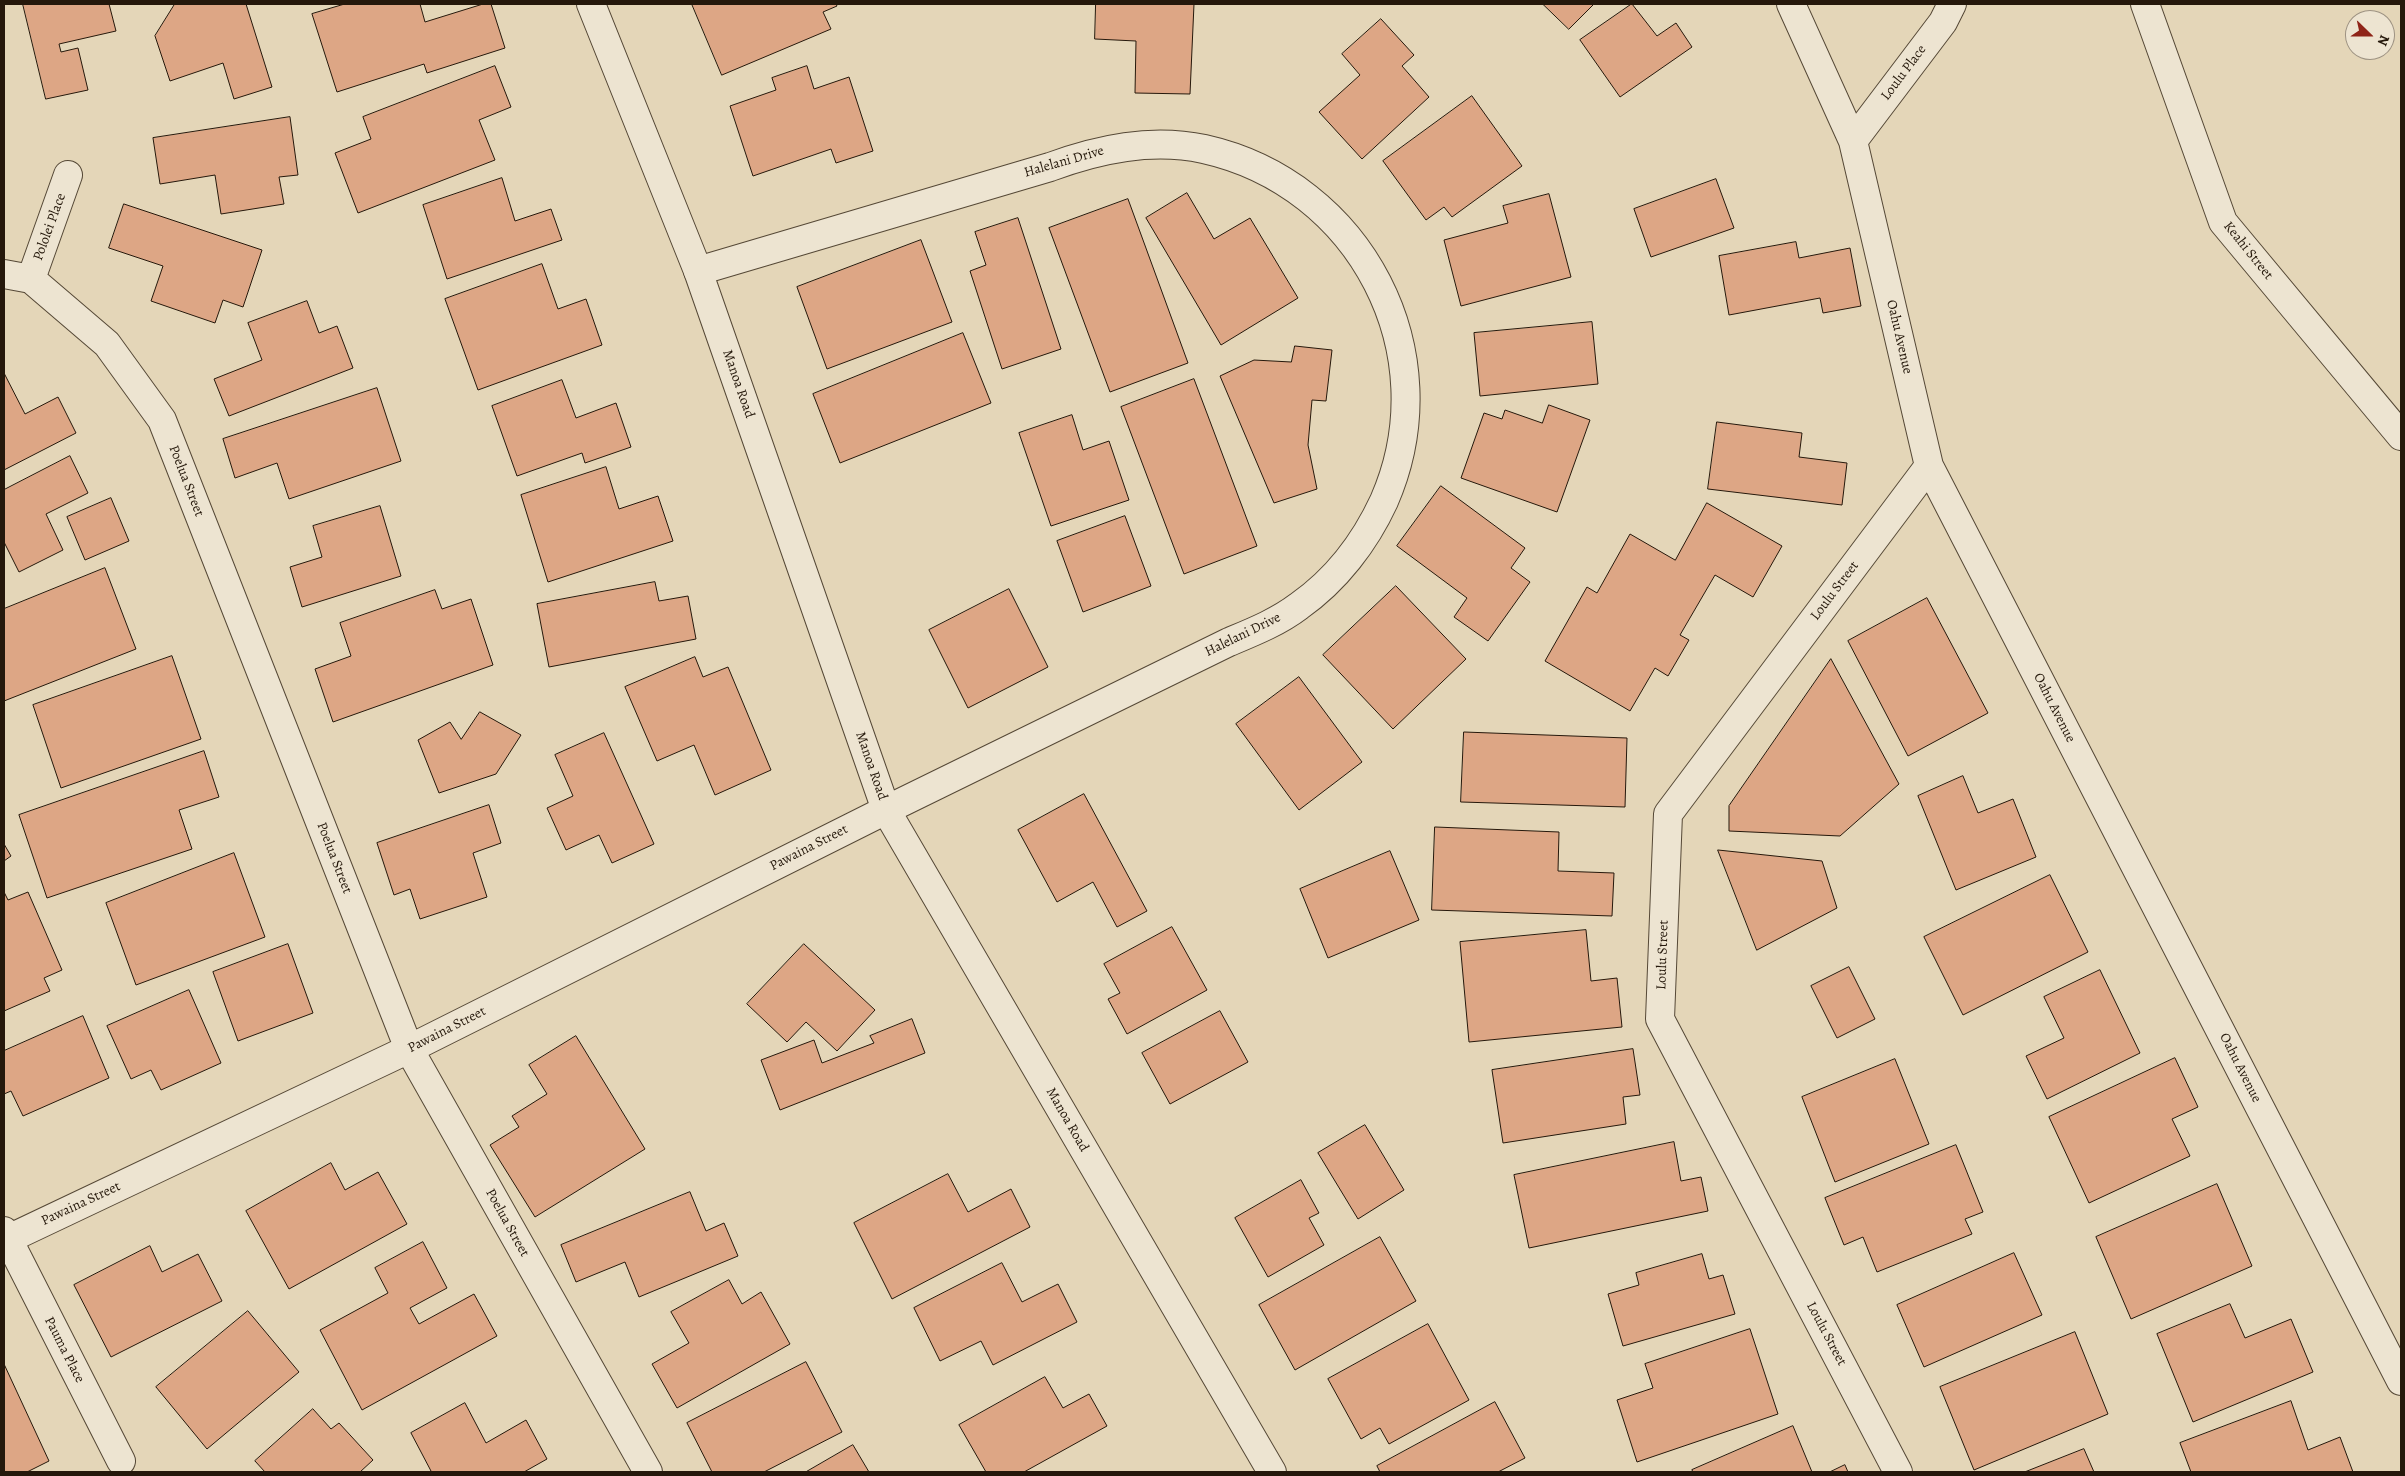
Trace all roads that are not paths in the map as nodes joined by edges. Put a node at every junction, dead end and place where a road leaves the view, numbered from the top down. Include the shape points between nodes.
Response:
1 (592, 4) edge
2 (1791, 4) edge
3 (1952, 4) edge
4 (2145, 4) edge
5 (1853, 141) junction
6 (68, 175) dead end
7 (698, 271) junction
8 (4, 274) edge
9 (31, 279) junction
10 (2401, 436) edge
11 (1929, 466) junction
12 (886, 810) junction
13 (409, 1050) junction
14 (5, 1237) edge
15 (2401, 1381) edge
16 (121, 1461) dead end
17 (648, 1472) edge
18 (1272, 1472) edge
19 (1898, 1472) edge

1 - 7 street, Manoa Road
2 - 5 street, Oahu Avenue
3 - 5 street, Loulu Place via 1943,22
4 - 10 street, Keahi Street via 2223,222
5 - 11 street, Oahu Avenue
6 - 9 street, Pololei Place
7 - 12 street, Manoa Road
7 - 12 street, Halelani Drive via 1087,153 1125,146 1164,145 1203,149 1241,160 1277,176 1309,198 1338,225 1362,256 1382,290 1396,327 1404,365 1406,404 1402,444 1376,518 1355,552 1329,581 1299,606 1265,627
8 - 9 street
9 - 13 street, Poelua Street via 107,344 162,420
11 - 15 street, Oahu Avenue
11 - 19 street, Loulu Street via 1668,814 1660,1019
12 - 13 street, Pawaina Street
12 - 18 street, Manoa Road
13 - 14 street, Pawaina Street
13 - 17 street, Poelua Street
14 - 16 street, Pauma Place

